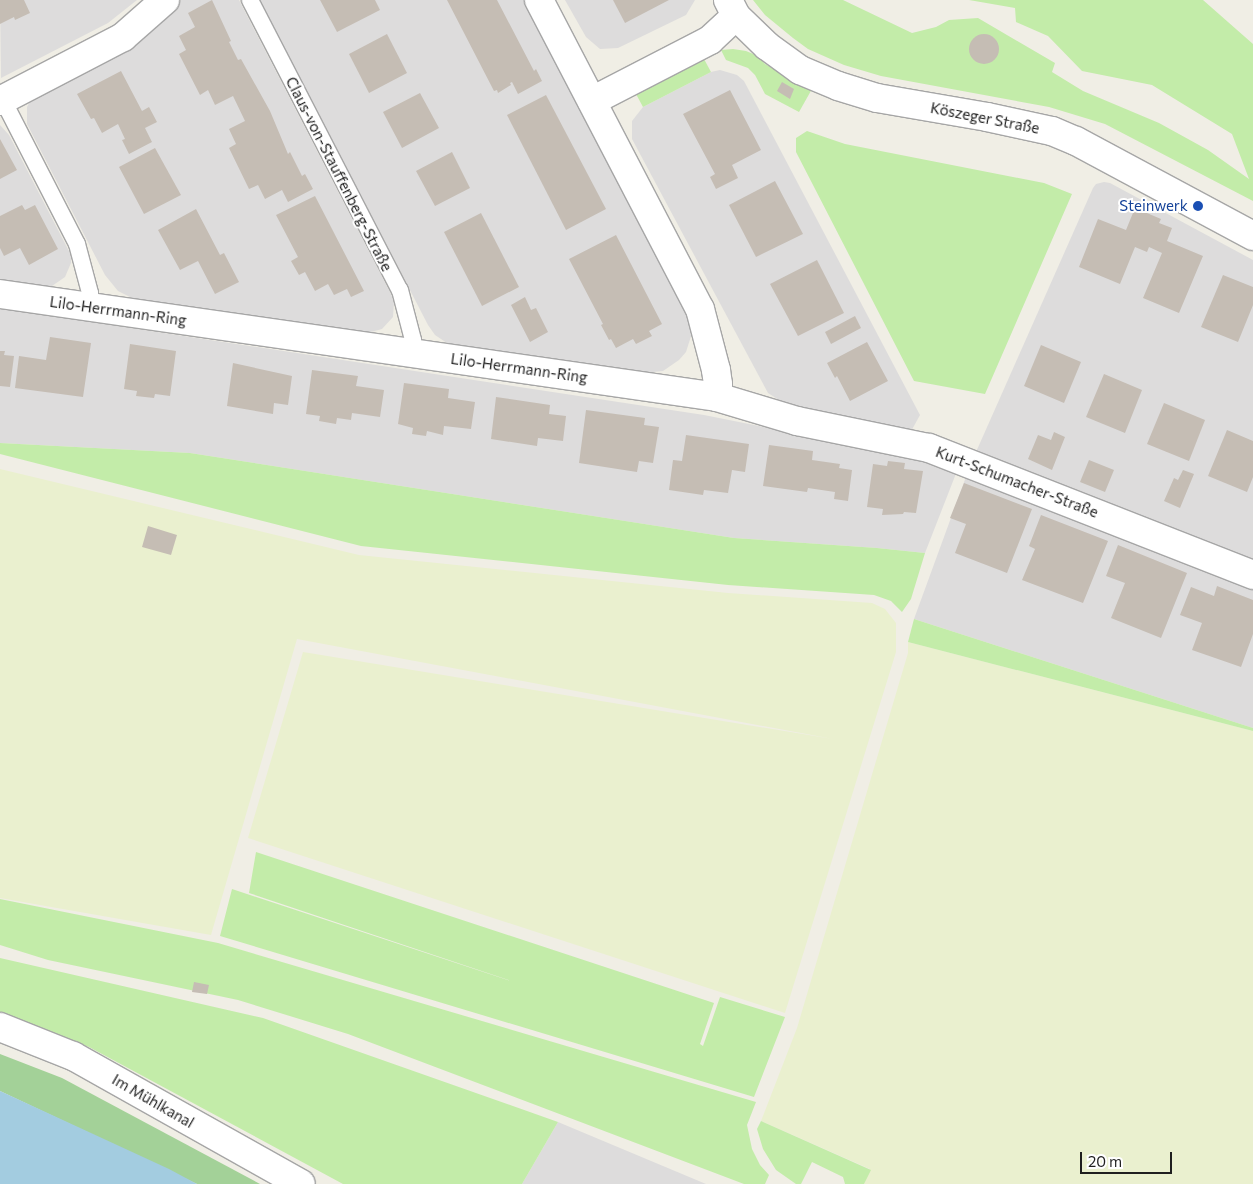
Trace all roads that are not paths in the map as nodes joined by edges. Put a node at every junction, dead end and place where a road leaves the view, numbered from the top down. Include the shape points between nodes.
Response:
1 (165, 0) edge
2 (250, 0) edge
3 (539, 0) edge
4 (732, 8) edge
5 (1, 100) edge
6 (592, 101) junction
7 (1253, 236) edge
8 (0, 294) edge
9 (88, 307) junction
10 (410, 353) junction
11 (717, 397) junction
12 (1253, 575) edge
13 (0, 1027) edge
14 (301, 1184) edge

1 - 5 street via 123,37
2 - 10 lane, Claus-von-Stauffenberg-Straße via 400,290 412,340
3 - 6 street
4 - 6 street via 710,40
4 - 7 street, Köszeger Straße via 767,46 800,70 877,98 987,117 1060,134
5 - 9 lane via 77,244 90,293
6 - 11 street via 700,309 716,370
8 - 9 street, Lilo-Herrmann-Ring
9 - 10 street, Lilo-Herrmann-Ring
10 - 11 street, Lilo-Herrmann-Ring
11 - 12 street, Kurt-Schumacher-Straße via 797,422 929,448
13 - 14 street, Im Mühlkanal via 73,1056

